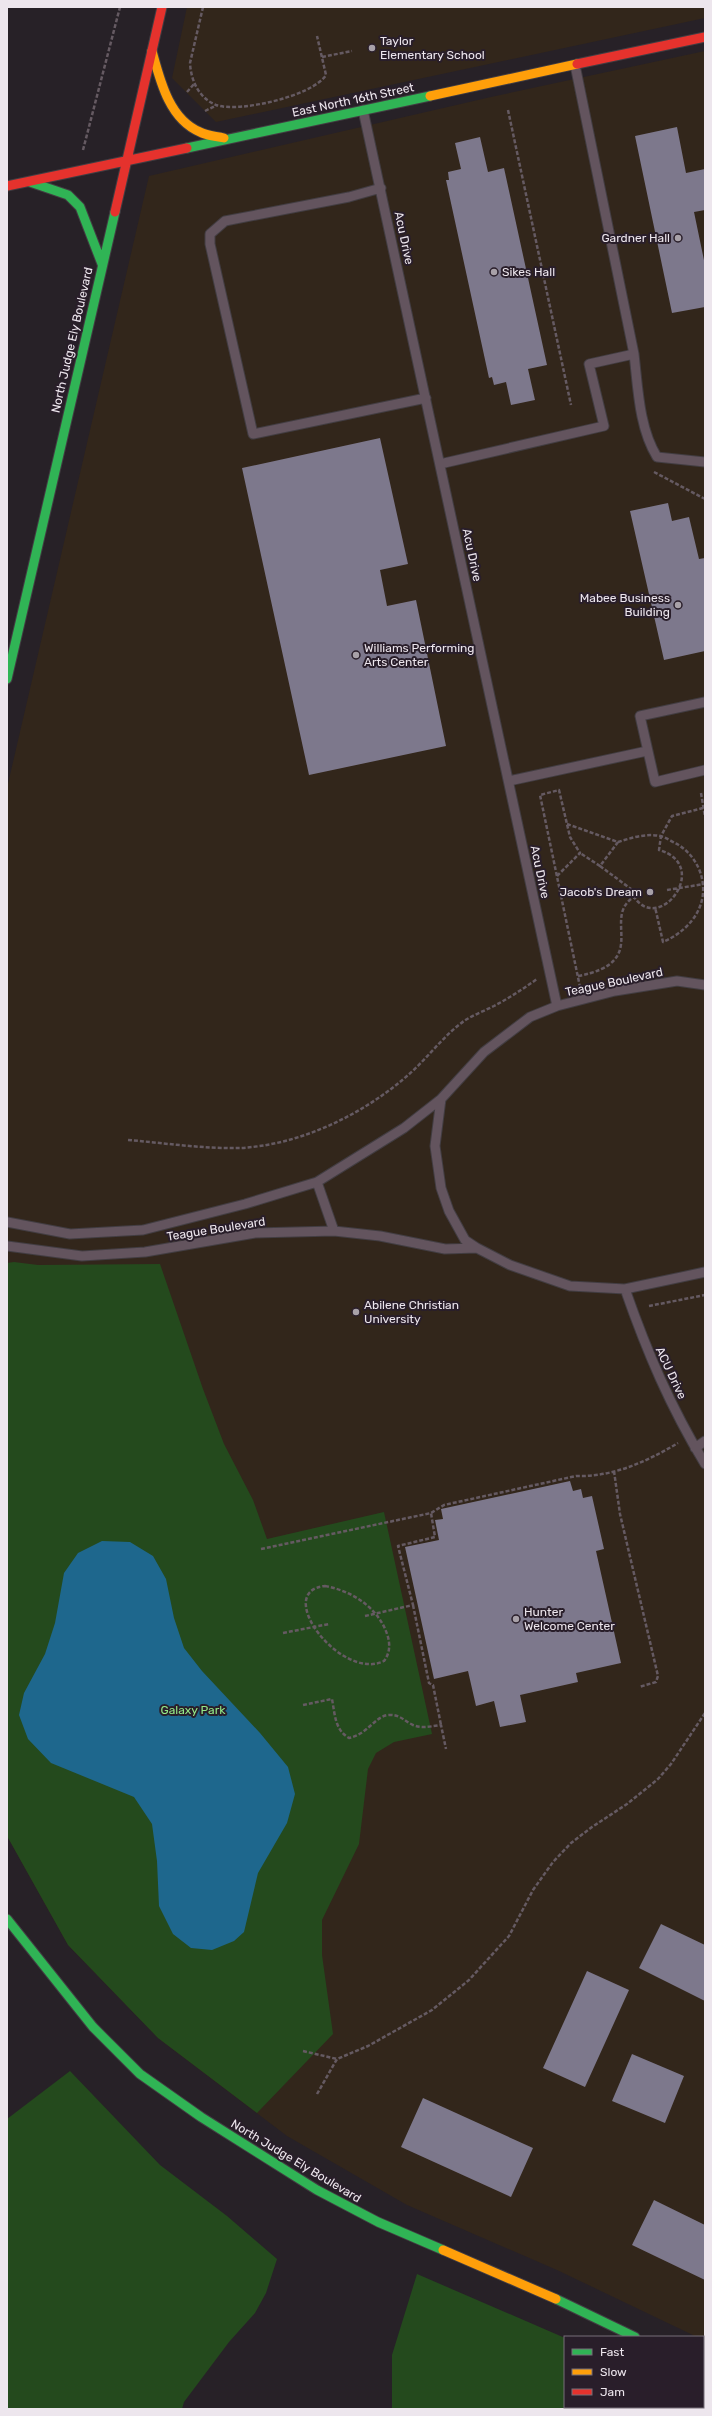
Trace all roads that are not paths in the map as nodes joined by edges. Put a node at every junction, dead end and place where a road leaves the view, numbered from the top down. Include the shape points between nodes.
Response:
1 (162, 7) edge
2 (705, 37) edge
3 (152, 51) junction
4 (576, 64) junction
5 (363, 110) junction
6 (227, 139) junction
7 (125, 161) junction
8 (30, 182) junction
9 (7, 186) edge
10 (381, 188) junction
11 (102, 264) junction
12 (634, 354) junction
13 (426, 398) junction
14 (705, 462) edge
15 (440, 464) junction
16 (7, 679) edge
17 (705, 702) edge
18 (648, 750) junction
19 (705, 770) edge
20 (509, 781) junction
21 (705, 985) edge
22 (557, 1006) junction
23 (442, 1099) junction
24 (317, 1182) junction
25 (7, 1222) edge
26 (334, 1230) junction
27 (7, 1246) edge
28 (477, 1248) junction
29 (30, 1250) junction
30 (7, 1253) edge
31 (705, 1272) edge
32 (625, 1289) junction
33 (705, 1441) edge
34 (695, 1448) junction
35 (705, 1464) edge
36 (7, 1919) edge
37 (633, 2336) edge

1 - 3 main road, North Judge Ely Boulevard
2 - 4 main road, East North 16th Street
3 - 6 main road via 164,92 176,112 197,131
3 - 7 main road, North Judge Ely Boulevard
4 - 5 main road, East North 16th Street
4 - 12 lane
5 - 6 main road, East North 16th Street
5 - 10 lane, Acu Drive
6 - 7 main road, East North 16th Street
7 - 8 main road, East North 16th Street
7 - 11 main road, North Judge Ely Boulevard
8 - 9 main road, East North 16th Street
8 - 11 main road via 68,195 80,207
10 - 13 lane, Acu Drive
10 - 13 lane via 349,197 224,221 210,234 210,244 254,434
11 - 16 main road, North Judge Ely Boulevard
12 - 14 lane via 640,405 649,444 657,456
12 - 15 lane via 589,364 604,426
13 - 15 lane, Acu Drive
15 - 20 lane, Acu Drive
17 - 18 lane via 640,716
18 - 19 lane via 655,782
18 - 20 lane
20 - 22 lane, Acu Drive
21 - 22 lane, Teague Boulevard via 677,981 615,991
22 - 23 lane, Teague Boulevard via 530,1017 484,1052
23 - 24 lane, Teague Boulevard via 404,1128
23 - 28 lane, Teague Boulevard via 435,1146 441,1188 449,1211 465,1240
24 - 25 lane, Teague Boulevard via 245,1204 143,1230 70,1234
24 - 26 lane
26 - 28 lane, Teague Boulevard via 445,1249
26 - 29 lane, Teague Boulevard via 255,1233 146,1252 82,1256
27 - 29 lane, Teague Boulevard
28 - 32 lane, Teague Boulevard via 510,1265 570,1286
29 - 30 lane
31 - 32 lane, Teague Boulevard
32 - 34 lane, ACU Drive via 647,1353
33 - 34 lane
34 - 35 lane, ACU Drive
36 - 37 main road, North Judge Ely Boulevard via 93,2028 140,2074 201,2117 317,2190 378,2222 546,2294

